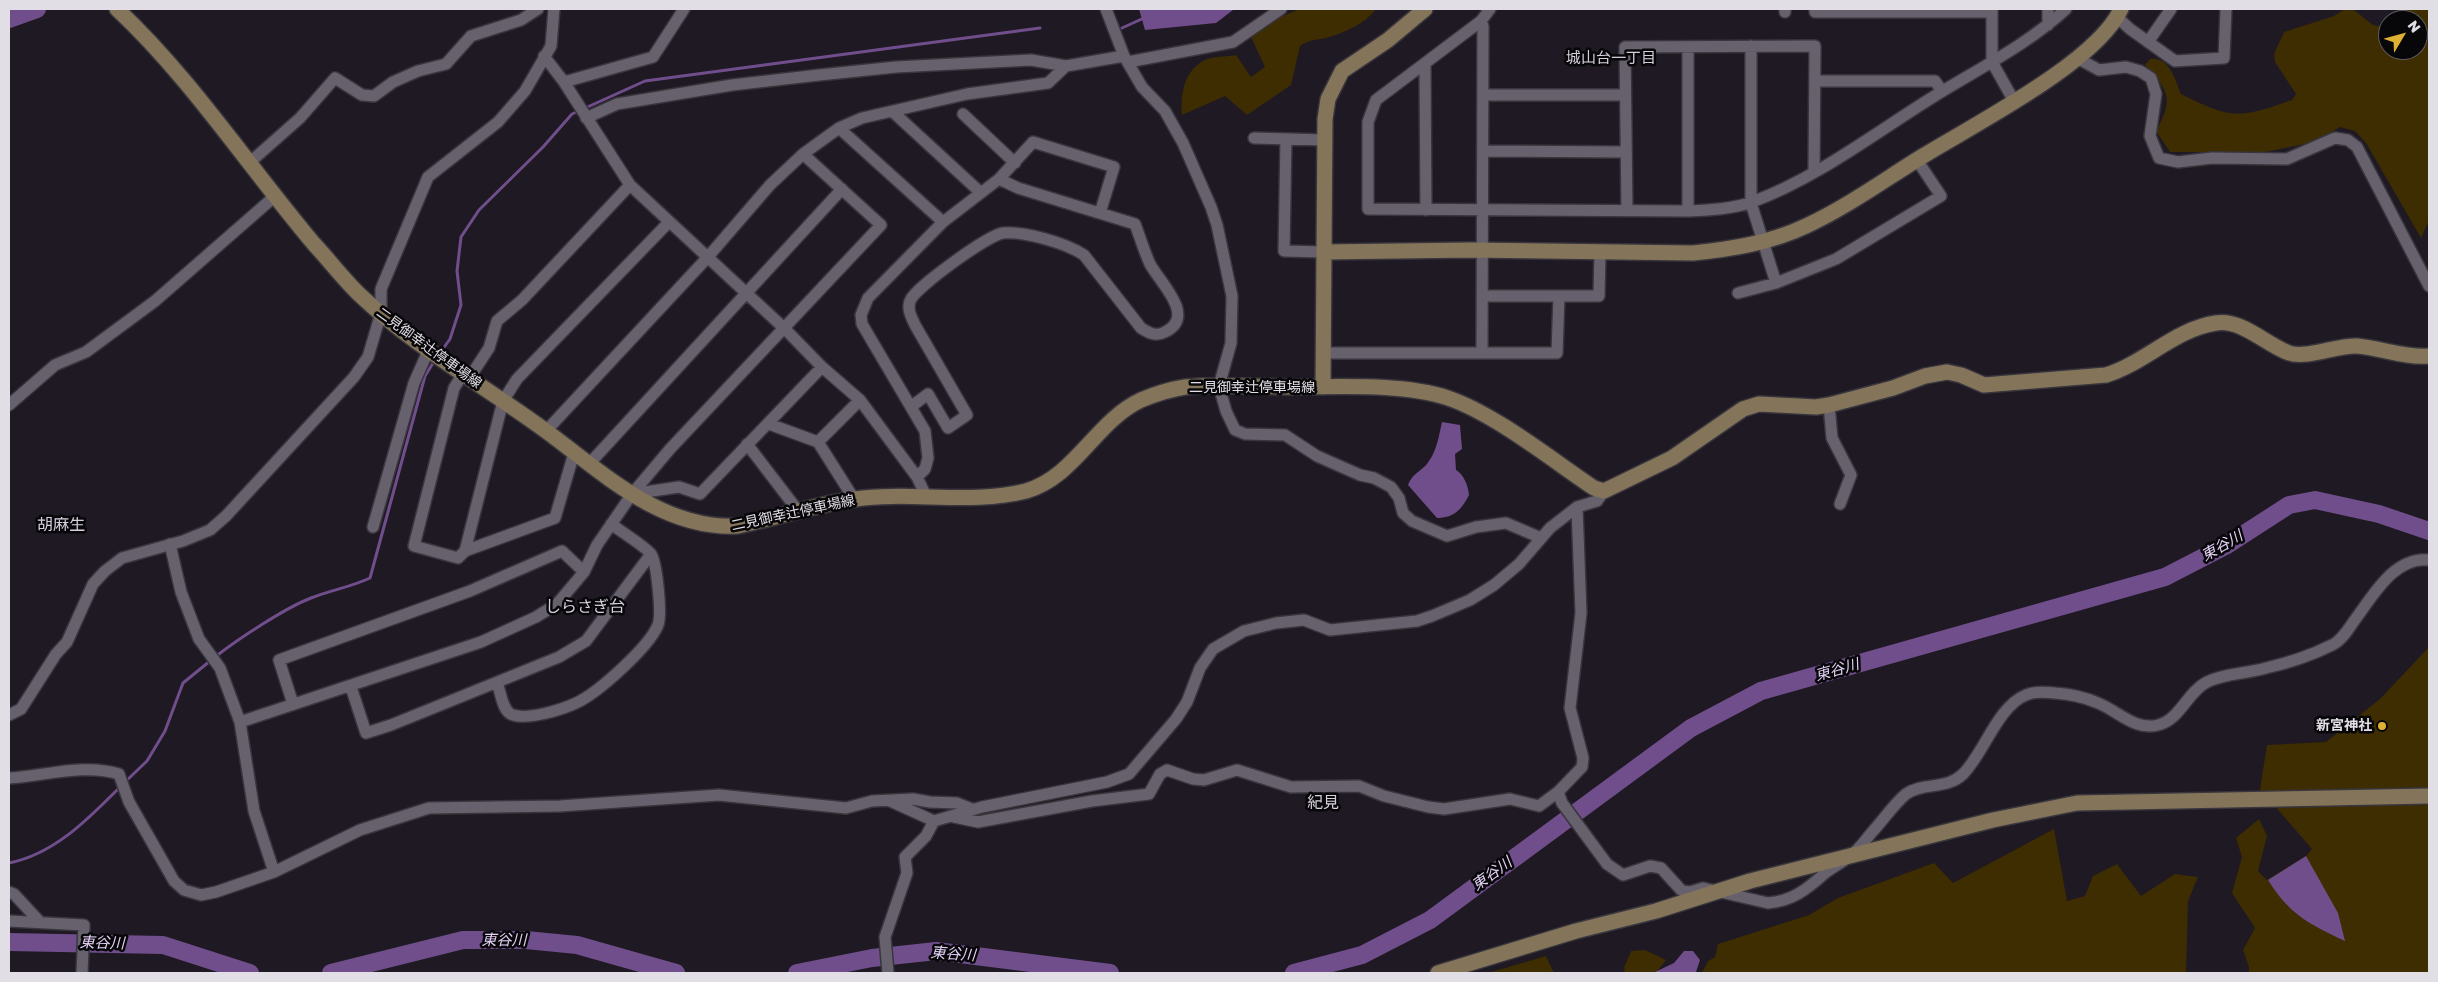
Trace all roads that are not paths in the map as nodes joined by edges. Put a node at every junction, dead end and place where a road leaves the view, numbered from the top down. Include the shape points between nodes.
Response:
1 (117, 9) edge
2 (538, 9) edge
3 (554, 9) edge
4 (684, 9) edge
5 (1106, 9) edge
6 (1281, 9) edge
7 (1425, 9) edge
8 (1490, 9) edge
9 (1815, 9) edge
10 (2048, 9) edge
11 (2066, 9) edge
12 (2171, 9) edge
13 (2226, 9) edge
14 (1879, 10) edge
15 (1934, 10) edge
16 (1992, 11) edge
17 (2119, 13) edge
18 (2048, 25) junction
19 (1483, 26) dead end
20 (2148, 42) junction
21 (1688, 46) junction
22 (1751, 46) junction
23 (544, 56) junction
24 (2076, 58) junction
25 (1126, 59) junction
26 (1992, 62) junction
27 (1425, 65) junction
28 (1066, 66) junction
29 (1815, 81) junction
30 (566, 86) junction
31 (1942, 92) junction
32 (1483, 95) junction
33 (1625, 95) junction
34 (2014, 100) junction
35 (893, 112) junction
36 (963, 114) dead end
37 (584, 116) junction
38 (839, 128) junction
39 (1254, 138) dead end
40 (1286, 139) junction
41 (1325, 140) junction
42 (1483, 151) junction
43 (1626, 152) junction
44 (803, 154) junction
45 (1917, 160) junction
46 (1015, 163) junction
47 (248, 164) junction
48 (1814, 172) junction
49 (999, 179) junction
50 (630, 185) junction
51 (842, 189) junction
52 (980, 192) junction
53 (274, 197) junction
54 (1751, 203) junction
55 (1426, 210) junction
56 (1482, 210) junction
57 (1627, 211) junction
58 (1688, 211) junction
59 (1100, 213) junction
60 (669, 222) junction
61 (942, 222) junction
62 (1763, 242) junction
63 (1482, 250) junction
64 (1324, 252) junction
65 (1600, 253) junction
66 (707, 258) junction
67 (1776, 283) junction
68 (2429, 286) edge
69 (1738, 293) dead end
70 (746, 294) junction
71 (1482, 296) junction
72 (1559, 296) junction
73 (381, 313) junction
74 (785, 329) junction
75 (430, 350) junction
76 (1323, 353) junction
77 (1482, 353) junction
78 (2429, 356) edge
79 (822, 367) junction
80 (466, 375) junction
81 (1219, 386) junction
82 (1323, 387) junction
83 (860, 400) junction
84 (503, 401) junction
85 (9, 405) edge
86 (1829, 405) junction
87 (912, 406) junction
88 (770, 424) junction
89 (546, 431) junction
90 (818, 442) junction
91 (747, 444) junction
92 (574, 453) junction
93 (590, 463) junction
94 (917, 477) junction
95 (1604, 491) junction
96 (632, 494) junction
97 (926, 496) junction
98 (854, 499) junction
99 (1840, 504) dead end
100 (1577, 507) junction
101 (799, 512) junction
102 (611, 524) junction
103 (373, 527) dead end
104 (1541, 538) junction
105 (170, 544) junction
106 (465, 550) junction
107 (651, 554) junction
108 (2429, 560) edge
109 (584, 572) junction
110 (497, 683) junction
111 (351, 686) junction
112 (292, 704) junction
113 (9, 715) edge
114 (240, 722) junction
115 (9, 778) edge
116 (2429, 796) edge
117 (1560, 797) junction
118 (889, 801) junction
119 (972, 809) junction
120 (952, 817) junction
121 (934, 821) junction
122 (1853, 854) junction
123 (274, 872) junction
124 (9, 892) edge
125 (1718, 892) junction
126 (9, 921) edge
127 (39, 921) junction
128 (82, 973) edge
129 (888, 973) edge
130 (1438, 973) edge

1 - 47 main road, 二見御幸辻停車場線 via 161,56
2 - 47 street via 521,20 470,36 446,64 393,82 374,96 362,95 335,78 300,118
3 - 23 street via 551,46
4 - 30 street via 653,57
5 - 25 street
6 - 25 street via 1233,42
7 - 41 main road via 1388,40 1342,71 1328,99
8 - 27 street via 1481,21
9 - 14 street via 1815,12
10 - 18 street
11 - 18 street
12 - 20 street
13 - 20 street via 2224,58 2175,61
14 - 15 street
15 - 16 street
16 - 26 street
17 - 20 street
17 - 24 main road via 2088,50
18 - 26 street
19 - 32 street
21 - 22 street
21 - 33 street via 1624,47
21 - 58 street
22 - 29 street via 1815,46
22 - 54 street
23 - 30 street
23 - 73 street via 525,91 498,122 428,177 381,290
24 - 34 main road
24 - 68 street via 2099,70 2126,67 2151,78 2156,94 2150,136 2159,158 2178,162 2212,158 2287,160 2335,138 2348,140 2357,147
25 - 28 street
25 - 81 street via 1142,87 1165,111 1217,225 1232,296 1231,343
26 - 31 street
26 - 34 street
27 - 55 street
27 - 55 street via 1376,100 1368,122 1368,209
28 - 35 street via 1048,83 968,94
28 - 37 street via 1031,60 896,67 818,75 617,104
29 - 31 street via 1935,81
29 - 48 street
30 - 37 street
31 - 48 street
32 - 33 street
32 - 42 street
33 - 43 street
34 - 45 main road
35 - 38 street via 862,118
35 - 52 street
36 - 46 street
37 - 50 street
38 - 44 street
38 - 61 street
39 - 40 street
40 - 41 street
40 - 64 street via 1284,251
41 - 64 main road
42 - 43 street
42 - 56 street
43 - 57 street
44 - 51 street
44 - 66 street via 770,185
45 - 62 main road via 1806,226
45 - 67 street via 1941,196 1836,260
46 - 49 street
46 - 59 street via 1033,142 1114,167
47 - 53 main road, 二見御幸辻停車場線
48 - 54 street
49 - 52 street
49 - 59 street
50 - 60 street
50 - 80 street via 522,300 497,321 488,348
51 - 70 street
51 - 74 street via 881,225
52 - 61 street
53 - 73 main road, 二見御幸辻停車場線 via 355,289
53 - 85 street via 155,301 86,352 55,365
54 - 58 street
54 - 62 street
55 - 56 street
56 - 57 street
56 - 63 street
57 - 58 street
59 - 87 street via 1135,224 1150,264 1178,307 1178,318 1171,330 1155,335 1141,328 1084,254 1075,249 1018,234 992,236 915,293 910,301 909,311 915,325 967,415 948,428 928,394
60 - 66 street
60 - 84 street via 517,379
61 - 87 street via 868,298 861,315 862,324
62 - 65 main road via 1692,254
62 - 67 street
63 - 64 main road
63 - 65 main road
63 - 71 street
64 - 76 main road
65 - 72 street via 1599,296
66 - 70 street
66 - 89 street
67 - 69 street
70 - 74 street
70 - 93 street
71 - 72 street
71 - 77 street
72 - 77 street via 1557,353
73 - 75 main road, 二見御幸辻停車場線
73 - 105 street via 368,357 338,395 226,516 210,530
74 - 79 street
74 - 96 street
75 - 80 main road, 二見御幸辻停車場線
75 - 103 street via 414,383
76 - 77 street
76 - 82 main road
78 - 86 main road via 2409,356 2358,346 2290,354 2233,324 2218,323 2196,327 2121,371 2106,375 1984,385 1961,374 1947,372
79 - 83 street
79 - 88 street
80 - 84 main road, 二見御幸辻停車場線
80 - 106 street via 454,388 414,546 458,558
81 - 82 main road, 二見御幸辻停車場線
81 - 97 main road, 二見御幸辻停車場線 via 1183,387 1142,400 1118,413 1070,464 1044,483 1026,490 983,496
81 - 104 street via 1235,430 1246,434 1285,435 1317,456 1374,478 1390,487 1399,498 1403,513 1412,521 1447,536 1476,527 1506,523
82 - 95 main road, 二見御幸辻停車場線 via 1414,390 1448,398 1496,423 1594,488
83 - 90 street
83 - 94 street
84 - 89 main road, 二見御幸辻停車場線
84 - 106 street
86 - 95 main road via 1759,404 1743,409 1672,458
86 - 99 street via 1832,438 1851,475
87 - 94 street via 925,431 927,443 925,469
88 - 90 street
88 - 91 street
89 - 92 main road, 二見御幸辻停車場線
90 - 98 street
91 - 96 street via 700,494 679,488
91 - 101 street
92 - 93 main road, 二見御幸辻停車場線
92 - 106 street via 555,518
93 - 96 main road, 二見御幸辻停車場線
94 - 97 street
95 - 100 street via 1597,501
96 - 101 main road, 二見御幸辻停車場線 via 672,516 718,527 738,526
96 - 102 street
97 - 98 main road, 二見御幸辻停車場線
98 - 101 main road, 二見御幸辻停車場線
100 - 104 street
100 - 117 street via 1581,613 1570,708 1583,758 1582,767
102 - 107 street
102 - 109 street
104 - 119 street via 1519,564 1494,585 1470,600 1432,616 1416,621 1330,630 1304,620 1244,631 1212,649 1176,719 1129,774 1107,782
105 - 113 street via 122,558 105,570 93,584 67,642 21,708
105 - 114 street via 181,592 199,639 220,668
107 - 110 street via 586,641 559,657
107 - 110 street via 657,579 659,623 650,638 606,683 576,703 532,717 512,715 505,709
108 - 122 street via 2416,558 2386,579 2334,644 2265,669 2220,676 2190,695 2177,713 2159,725 2142,726 2078,695 2045,692 2026,695 2006,711 1973,764 1960,777 1952,782 1916,788 1904,796
109 - 111 street via 557,604 536,617 481,642
109 - 112 street via 562,551 470,591 279,660
110 - 111 street via 366,733
111 - 112 street
112 - 114 street
114 - 123 street via 254,811
115 - 123 street via 107,770 119,774 151,843 174,881 184,890 201,895
116 - 122 main road via 2077,803
117 - 120 street via 1540,806 1510,799 1444,809 1384,796 1360,786 1291,787 1238,770 1204,780 1167,770 1160,774 1148,794 978,822
117 - 125 street via 1607,864 1623,875 1650,866 1661,868 1681,890 1690,892 1703,888
118 - 119 street via 913,799 957,803
118 - 121 street
118 - 123 street via 872,801 846,808 719,795 560,806 429,808 360,830
119 - 120 street
120 - 121 street
121 - 129 street via 926,836 905,857 907,873 885,941
122 - 125 main road
122 - 125 street via 1809,888 1778,902 1768,903
124 - 127 street
125 - 130 main road
126 - 127 street
127 - 128 street via 84,925

